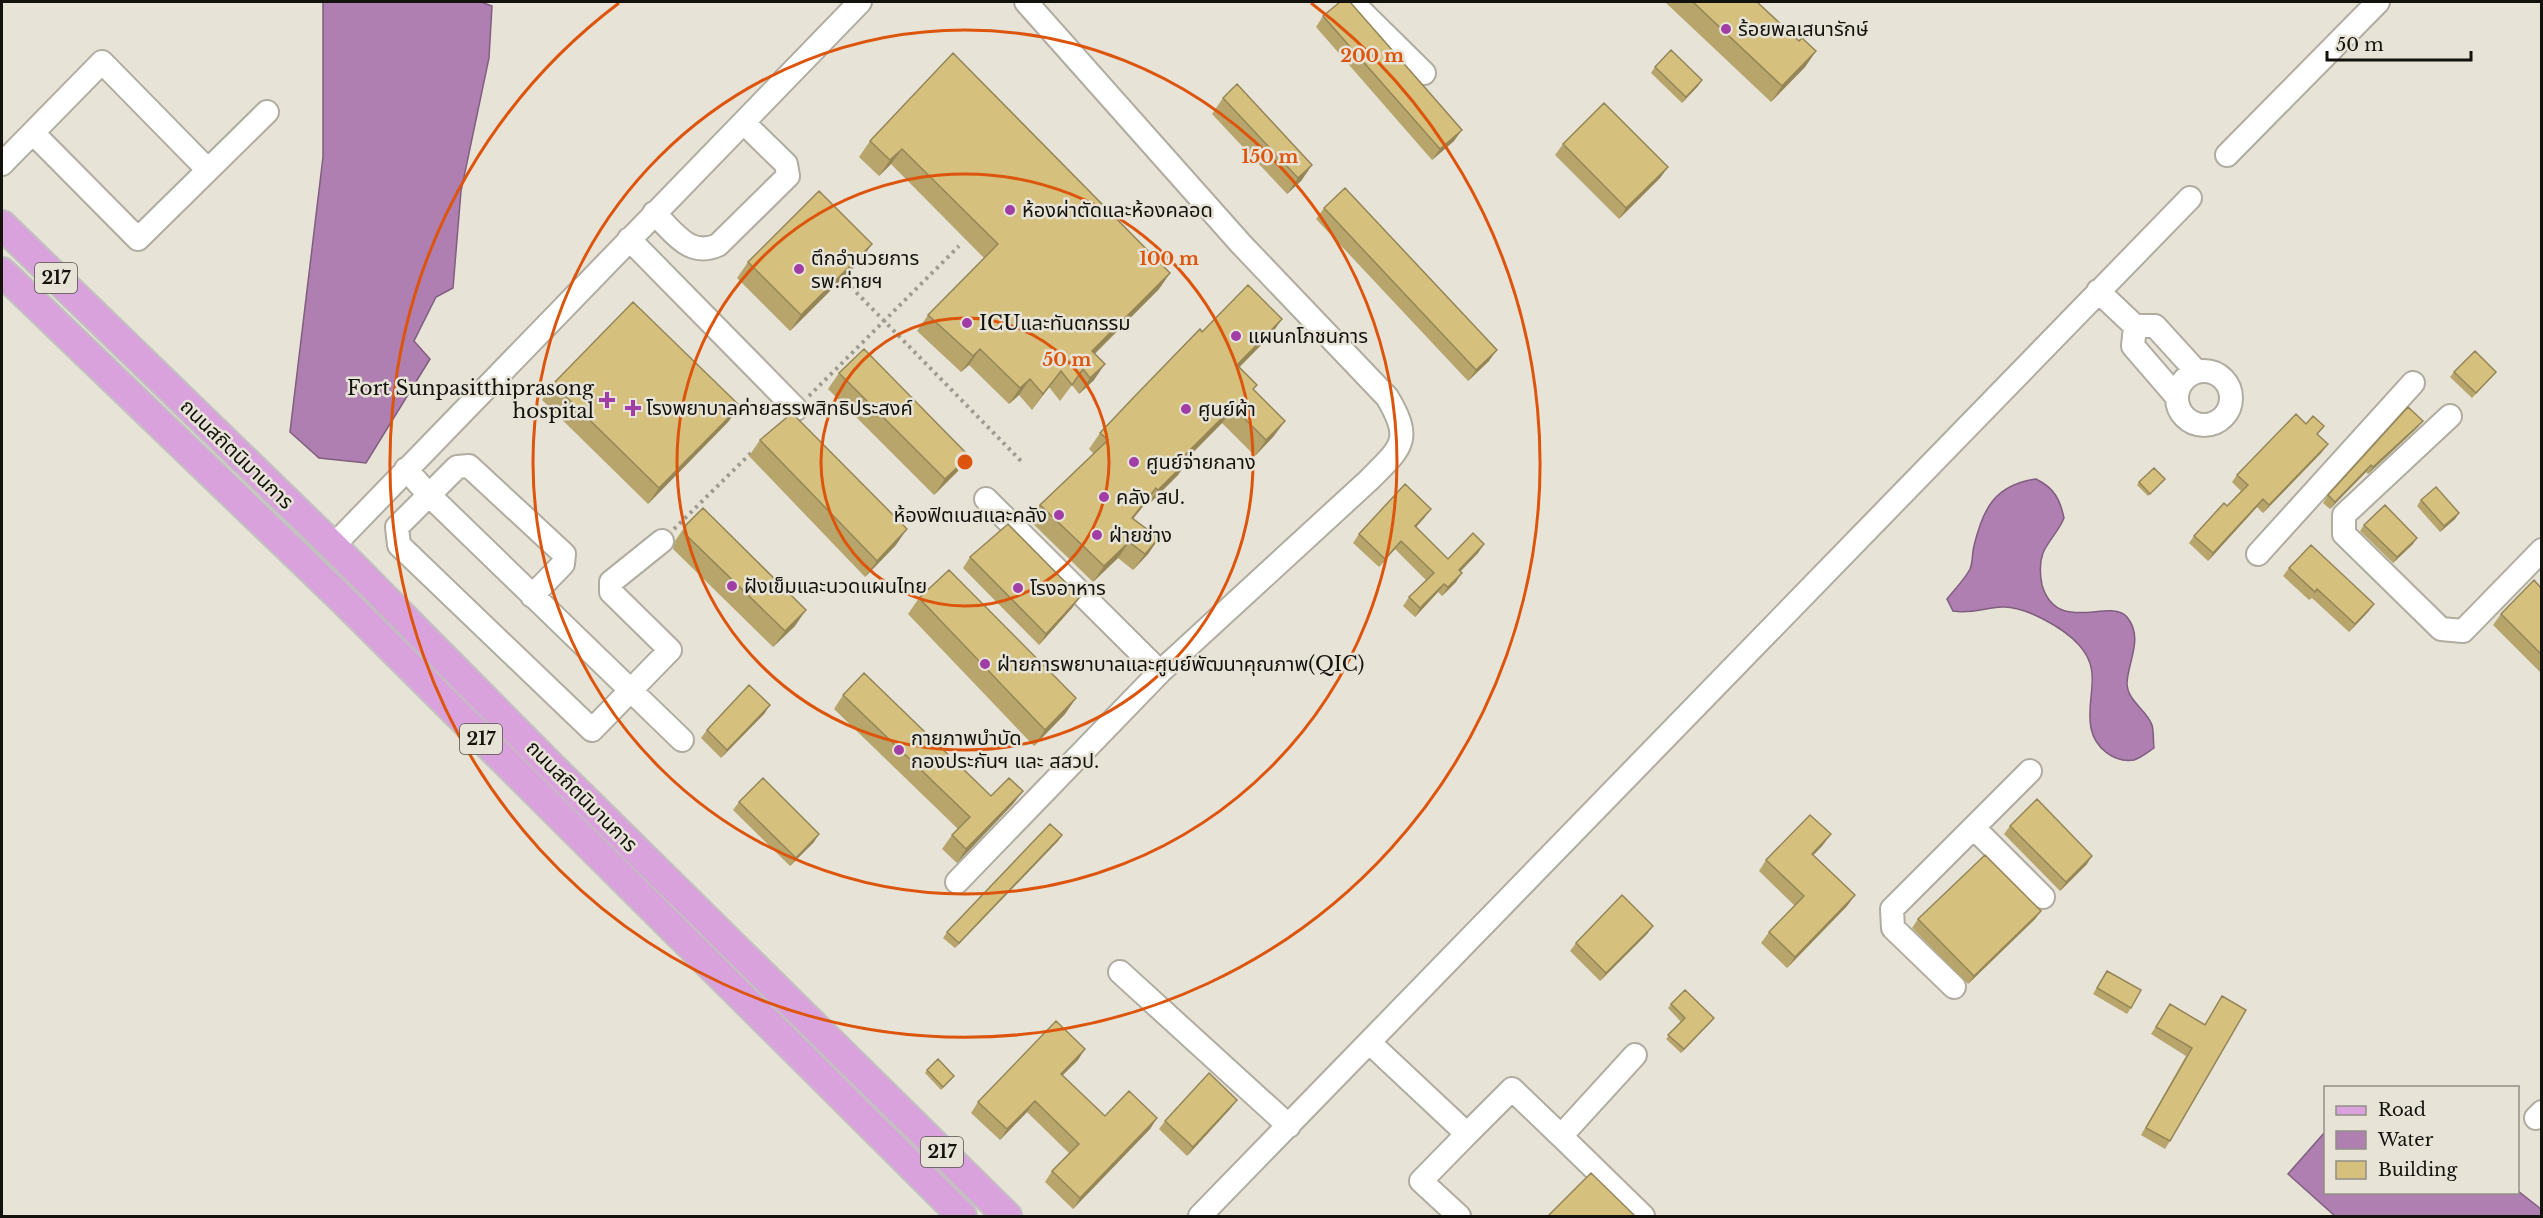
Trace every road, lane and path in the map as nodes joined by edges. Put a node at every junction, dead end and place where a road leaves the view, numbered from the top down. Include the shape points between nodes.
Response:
1 (860, 2) edge
2 (1026, 2) edge
3 (1352, 2) edge
4 (2378, 2) edge
5 (1424, 73) dead end
6 (267, 112) dead end
7 (744, 123) junction
8 (33, 133) junction
9 (2227, 155) dead end
10 (2, 164) edge
11 (208, 170) junction
12 (2190, 198) dead end
13 (654, 213) junction
14 (2, 225) edge
15 (628, 239) junction
16 (2, 272) edge
17 (851, 287) edge
18 (2098, 291) junction
19 (2135, 326) junction
20 (2197, 372) junction
21 (2414, 382) dead end
22 (2177, 397) junction
23 (796, 409) dead end
24 (2450, 416) dead end
25 (1021, 461) dead end
26 (406, 469) junction
27 (428, 494) junction
28 (986, 499) dead end
29 (662, 541) dead end
30 (333, 546) junction
31 (2541, 550) edge
32 (2258, 554) dead end
33 (310, 568) junction
34 (532, 596) junction
35 (1160, 672) junction
36 (630, 691) junction
37 (682, 740) dead end
38 (2030, 771) dead end
39 (1974, 828) junction
40 (957, 882) dead end
41 (2043, 897) dead end
42 (1120, 972) dead end
43 (1954, 987) dead end
44 (1370, 1043) junction
45 (1635, 1055) dead end
46 (1289, 1126) junction
47 (1467, 1134) junction
48 (1561, 1136) junction
49 (962, 1216) edge
50 (1007, 1216) edge
51 (1200, 1216) edge
52 (1459, 1216) edge
53 (1643, 1216) edge

1 - 7 lane
2 - 35 lane via 1241,244 1387,397 1401,420 1403,436 1393,456
3 - 5 lane
4 - 9 lane
6 - 11 lane
7 - 13 lane
7 - 13 lane via 786,164 788,176 718,245 706,250 692,248
8 - 10 lane
8 - 11 lane via 138,240
8 - 11 lane via 102,62
12 - 18 lane
13 - 15 lane
14 - 30 main road, ถนนสถิตนิมานการ / 217
15 - 23 lane
15 - 26 lane
16 - 33 main road, ถนนสถิตนิมานการ / 217
17 - 25 path
18 - 19 lane
18 - 44 lane
19 - 20 lane via 2155,326
19 - 22 lane via 2133,346
20 - 22 lane via 2183,381
20 - 22 lane via 2214,373 2226,384 2232,423 2194,423 2182,413
21 - 32 lane
24 - 31 lane via 2344,515 2344,534 2441,629 2463,631
26 - 27 lane
26 - 30 lane
27 - 34 lane
27 - 34 lane via 457,467 469,466 564,554 563,564
27 - 36 lane via 397,527 399,545 592,730
28 - 35 lane
29 - 36 lane via 611,582 611,592 670,650
30 - 33 main road
30 - 50 main road, ถนนสถิตนิมานการ / 217
33 - 49 main road, ถนนสถิตนิมานการ / 217
34 - 36 lane
35 - 40 lane
36 - 37 lane
38 - 39 lane
39 - 41 lane
39 - 43 lane via 1892,909 1893,928
42 - 46 lane
44 - 46 lane
44 - 47 lane
45 - 48 lane
46 - 51 lane
47 - 48 lane via 1512,1089
47 - 52 lane via 1421,1181
48 - 53 lane

